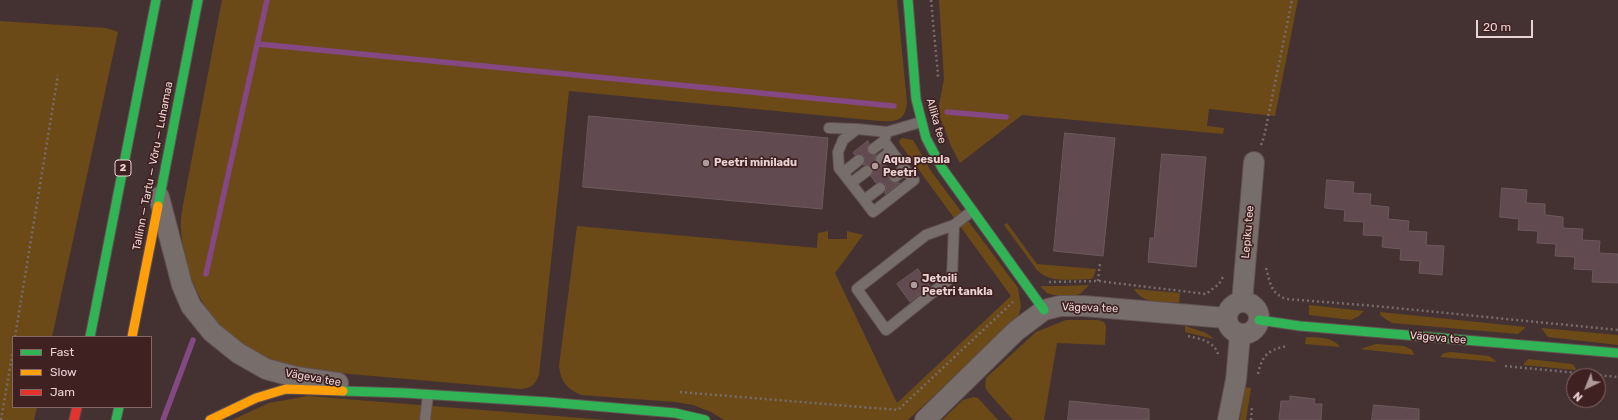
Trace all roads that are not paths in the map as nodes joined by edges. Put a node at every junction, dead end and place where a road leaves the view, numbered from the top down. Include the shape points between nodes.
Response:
1 (156, 0) edge
2 (198, 0) edge
3 (908, 0) edge
4 (921, 122) junction
5 (829, 128) dead end
6 (857, 130) junction
7 (886, 136) junction
8 (873, 149) dead end
9 (891, 151) junction
10 (881, 159) dead end
11 (858, 160) dead end
12 (1254, 162) road end
13 (905, 169) junction
14 (867, 171) dead end
15 (843, 173) junction
16 (895, 177) dead end
17 (850, 183) junction
18 (880, 188) dead end
19 (159, 197) junction
20 (864, 200) junction
21 (972, 211) junction
22 (954, 225) junction
23 (1242, 302) junction
24 (1044, 310) junction
25 (1226, 318) junction
26 (1259, 320) junction
27 (1240, 335) junction
28 (90, 336) edge
29 (132, 336) edge
30 (1618, 353) edge
31 (405, 393) junction
32 (428, 395) junction
33 (77, 408) edge
34 (119, 408) edge
35 (74, 420) edge
36 (116, 420) edge
37 (210, 420) edge
38 (425, 420) edge
39 (705, 420) edge
40 (925, 420) edge
41 (1228, 420) edge

1 - 28 main road, 2
2 - 19 main road, Tallinn — Tartu — Võru — Luhamaa
3 - 4 main road, Allika tee via 916,99
4 - 7 lane
4 - 21 main road, Allika tee via 942,168
5 - 6 lane
6 - 7 lane
6 - 15 lane via 843,140 838,152 839,168
7 - 8 lane
7 - 9 lane
9 - 10 lane
9 - 13 lane
11 - 15 lane
12 - 23 street, Lepiku tee
13 - 16 lane
13 - 20 lane via 914,180 873,212
14 - 17 lane
15 - 17 lane
17 - 20 lane
18 - 20 lane
19 - 29 main road, Tallinn — Tartu — Võru — Luhamaa
19 - 31 street, Vägeva tee via 182,285 192,306 212,332 233,349 266,369 296,377
21 - 22 lane
21 - 24 main road, Allika tee
22 - 22 lane via 926,235 858,288 886,330 952,276
23 - 25 street via 1232,306
23 - 26 street via 1250,303 1256,308
24 - 25 street, Vägeva tee via 1060,306 1084,306
24 - 40 street, Vägeva tee via 1016,331
25 - 27 street via 1228,327
26 - 27 street via 1252,332
26 - 30 main road, Vägeva tee via 1300,326
27 - 41 street via 1236,380
31 - 32 main road, Vägeva tee
31 - 37 main road, Vägeva tee via 286,389 256,398
32 - 38 lane
32 - 39 main road, Vägeva tee via 667,412
33 - 35 main road
34 - 36 main road

